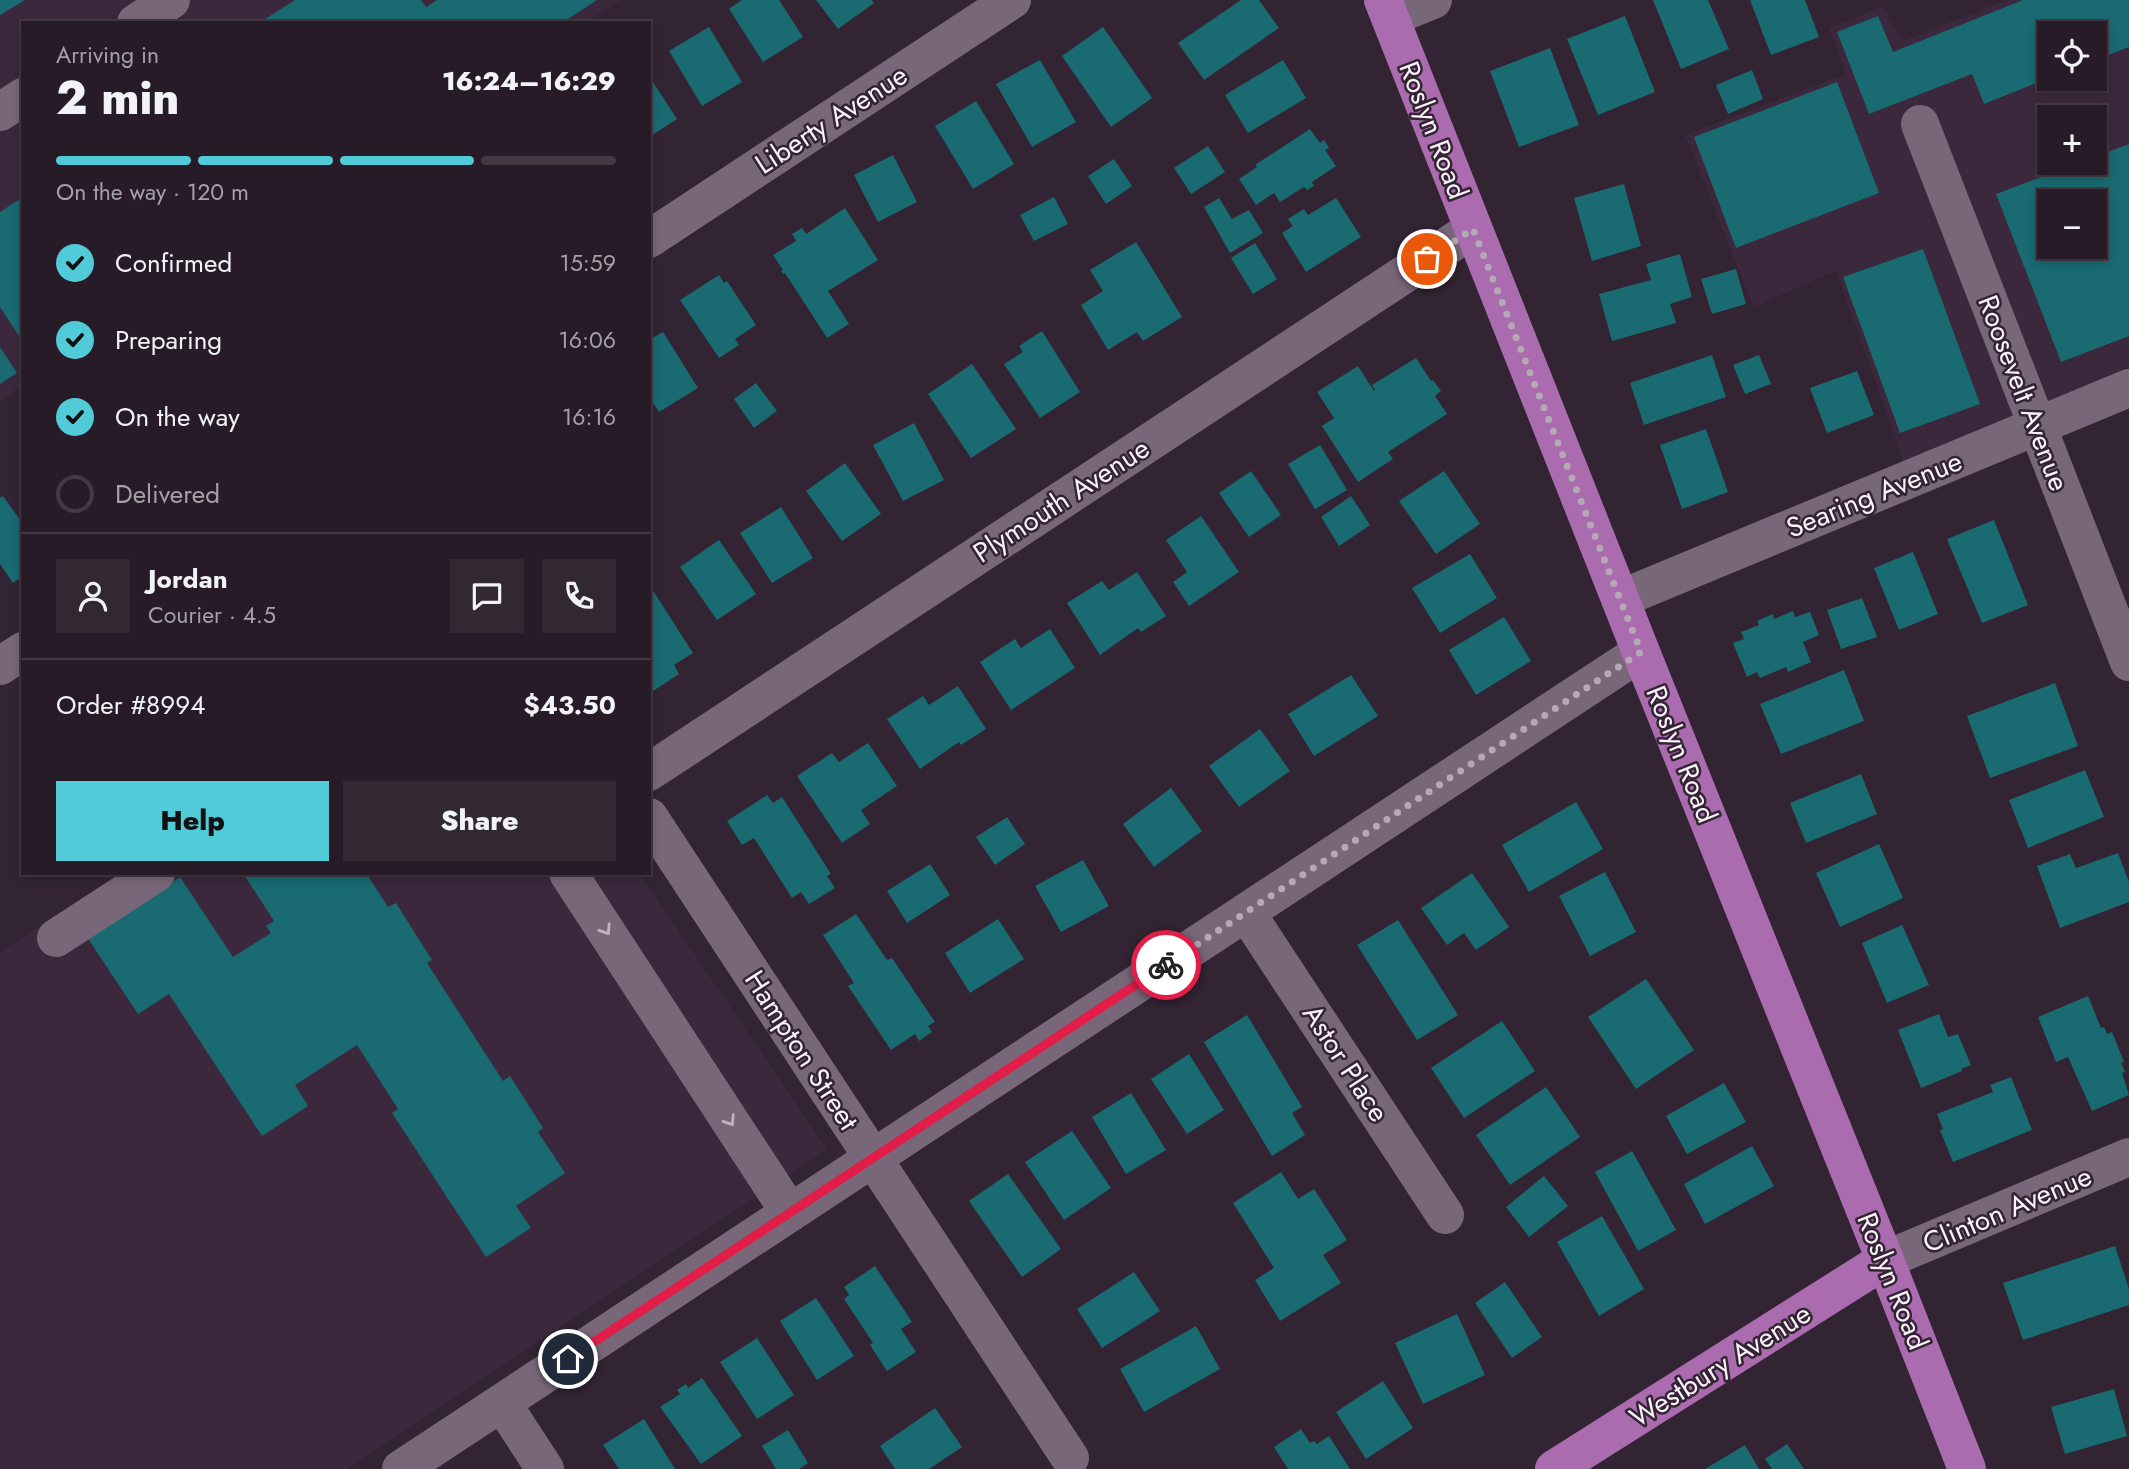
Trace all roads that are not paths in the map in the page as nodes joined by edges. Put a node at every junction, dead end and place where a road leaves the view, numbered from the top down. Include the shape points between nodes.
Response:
1 (171, 0) edge
2 (1012, 0) edge
3 (1433, 0) edge
4 (1387, 9) edge
5 (139, 21) edge
6 (21, 98) edge
7 (0, 112) edge
8 (1920, 124) dead end
9 (1473, 229) junction
10 (651, 238) edge
11 (2129, 388) edge
12 (2037, 427) junction
13 (1620, 599) junction
14 (21, 652) edge
15 (1641, 652) junction
16 (2129, 663) edge
17 (0, 666) edge
18 (651, 771) edge
19 (651, 820) edge
20 (153, 875) edge
21 (569, 875) edge
22 (1246, 912) junction
23 (56, 938) dead end
24 (2129, 1157) edge
25 (873, 1158) junction
26 (790, 1213) junction
27 (1445, 1214) dead end
28 (1885, 1260) junction
29 (502, 1403) junction
30 (1070, 1458) dead end
31 (401, 1469) edge
32 (545, 1469) edge
33 (1554, 1469) edge
34 (1967, 1469) edge

1 - 5 street
2 - 10 street, Liberty Avenue
3 - 4 street
4 - 9 main road, Roslyn Road
6 - 7 street
8 - 12 street, Roosevelt Avenue
9 - 13 main road, Roslyn Road
9 - 18 street, Plymouth Avenue
11 - 12 street, Searing Avenue
12 - 13 street, Searing Avenue
12 - 16 street, Roosevelt Avenue
13 - 15 main road, Roslyn Road
14 - 17 street
15 - 22 street
15 - 28 main road, Roslyn Road
19 - 25 street, Hampton Street
20 - 23 street
21 -> 26 street
22 - 25 street
22 - 27 street, Astor Place
24 - 28 street, Clinton Avenue
25 - 26 street
25 - 30 street, Hampton Street
26 - 29 street
28 - 33 main road, Westbury Avenue
28 - 34 main road, Roslyn Road
29 - 31 street
29 - 32 street

